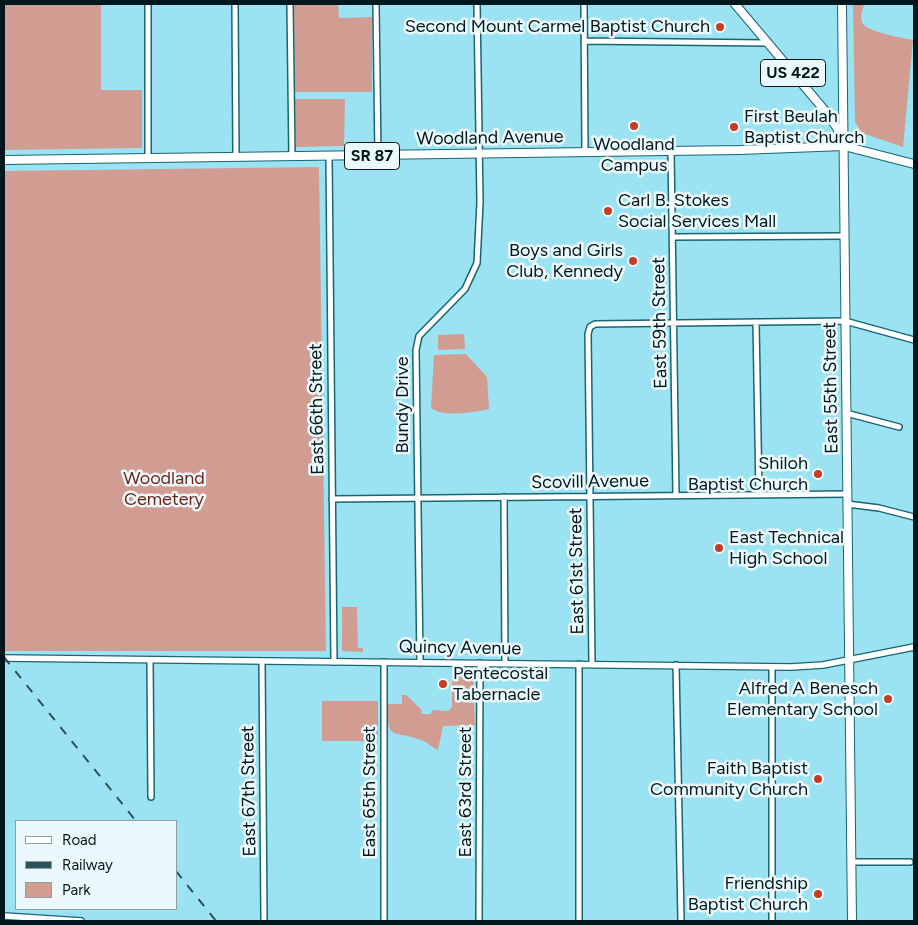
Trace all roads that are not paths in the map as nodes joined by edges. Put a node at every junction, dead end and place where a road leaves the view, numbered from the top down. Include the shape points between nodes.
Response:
1 (148, 4) edge
2 (235, 4) edge
3 (290, 4) edge
4 (376, 4) edge
5 (477, 4) edge
6 (584, 4) edge
7 (735, 4) edge
8 (842, 4) edge
9 (584, 41) junction
10 (768, 43) junction
11 (844, 146) junction
12 (671, 150) junction
13 (585, 151) junction
14 (479, 154) junction
15 (378, 156) junction
16 (236, 157) junction
17 (292, 157) junction
18 (329, 157) junction
19 (148, 158) junction
20 (4, 160) edge
21 (914, 164) edge
22 (844, 236) junction
23 (673, 237) junction
24 (845, 321) junction
25 (673, 322) junction
26 (756, 322) junction
27 (914, 340) edge
28 (846, 413) junction
29 (899, 426) dead end
30 (759, 494) junction
31 (847, 494) junction
32 (676, 495) junction
33 (590, 496) junction
34 (504, 497) junction
35 (418, 498) junction
36 (332, 500) junction
37 (847, 504) junction
38 (914, 517) edge
39 (914, 647) edge
40 (4, 658) edge
41 (150, 660) junction
42 (849, 660) junction
43 (262, 661) junction
44 (334, 662) junction
45 (384, 662) junction
46 (420, 663) junction
47 (480, 663) junction
48 (505, 663) junction
49 (579, 664) junction
50 (592, 664) junction
51 (676, 665) junction
52 (772, 667) junction
53 (151, 797) dead end
54 (851, 862) junction
55 (910, 862) dead end
56 (4, 916) edge
57 (65, 921) edge
58 (81, 921) edge
59 (264, 921) edge
60 (384, 921) edge
61 (479, 921) edge
62 (579, 921) edge
63 (681, 921) edge
64 (772, 921) edge
65 (852, 921) edge

1 - 19 street
2 - 16 street
3 - 17 street
4 - 15 street
5 - 14 street
6 - 9 street
7 - 10 main road, US 422
8 - 11 main road, East 55th Street
9 - 10 street
9 - 13 street
10 - 11 main road, US 422 via 826,112
11 - 12 main road, Woodland Avenue / SR 87
11 - 21 main road, Woodland Avenue
11 - 22 main road, East 55th Street
12 - 13 main road, Woodland Avenue / SR 87
12 - 23 street, East 59th Street
13 - 14 main road, Woodland Avenue / SR 87
14 - 15 main road, Woodland Avenue / SR 87
14 - 35 street, Bundy Drive via 477,263 465,289 419,336 416,350
15 - 18 main road, Woodland Avenue / SR 87
16 - 17 main road, Woodland Avenue / SR 87
16 - 19 main road, Woodland Avenue / SR 87
17 - 18 main road, Woodland Avenue / SR 87
18 - 36 street, East 66th Street
19 - 20 main road, Woodland Avenue / SR 87
22 - 23 street
22 - 24 main road, East 55th Street
23 - 25 street, East 59th Street
24 - 26 street
24 - 27 street
24 - 28 main road, East 55th Street
25 - 26 street
25 - 32 street, East 59th Street
25 - 33 street, East 61st Street via 595,324 590,327
26 - 30 street
28 - 29 street
28 - 31 main road, East 55th Street
30 - 31 street, Scovill Avenue
30 - 32 street, Scovill Avenue
31 - 37 main road, East 55th Street
32 - 33 street, Scovill Avenue
33 - 34 street, Scovill Avenue
33 - 50 street, East 61st Street
34 - 35 street, Scovill Avenue
34 - 48 street
35 - 36 street, Scovill Avenue
35 - 46 street, Bundy Drive
36 - 44 street, East 66th Street
37 - 38 street
37 - 42 main road, East 55th Street
39 - 42 street, Quincy Avenue
40 - 41 street, Quincy Avenue
41 - 43 street, Quincy Avenue
41 - 53 street
42 - 52 street, Quincy Avenue via 807,667
42 - 54 main road, East 55th Street
43 - 44 street, Quincy Avenue
43 - 59 street, East 67th Street
44 - 45 street, Quincy Avenue
45 - 46 street, Quincy Avenue
45 - 60 street, East 65th Street
46 - 47 street, Quincy Avenue
47 - 48 street, Quincy Avenue
47 - 61 street, East 63rd Street
48 - 49 street, Quincy Avenue
49 - 50 street, Quincy Avenue
49 - 62 street
50 - 51 street, Quincy Avenue
51 - 52 street, Quincy Avenue
51 - 63 street
52 - 64 street
54 - 55 street
54 - 65 main road, East 55th Street
56 - 57 street
57 - 58 street

